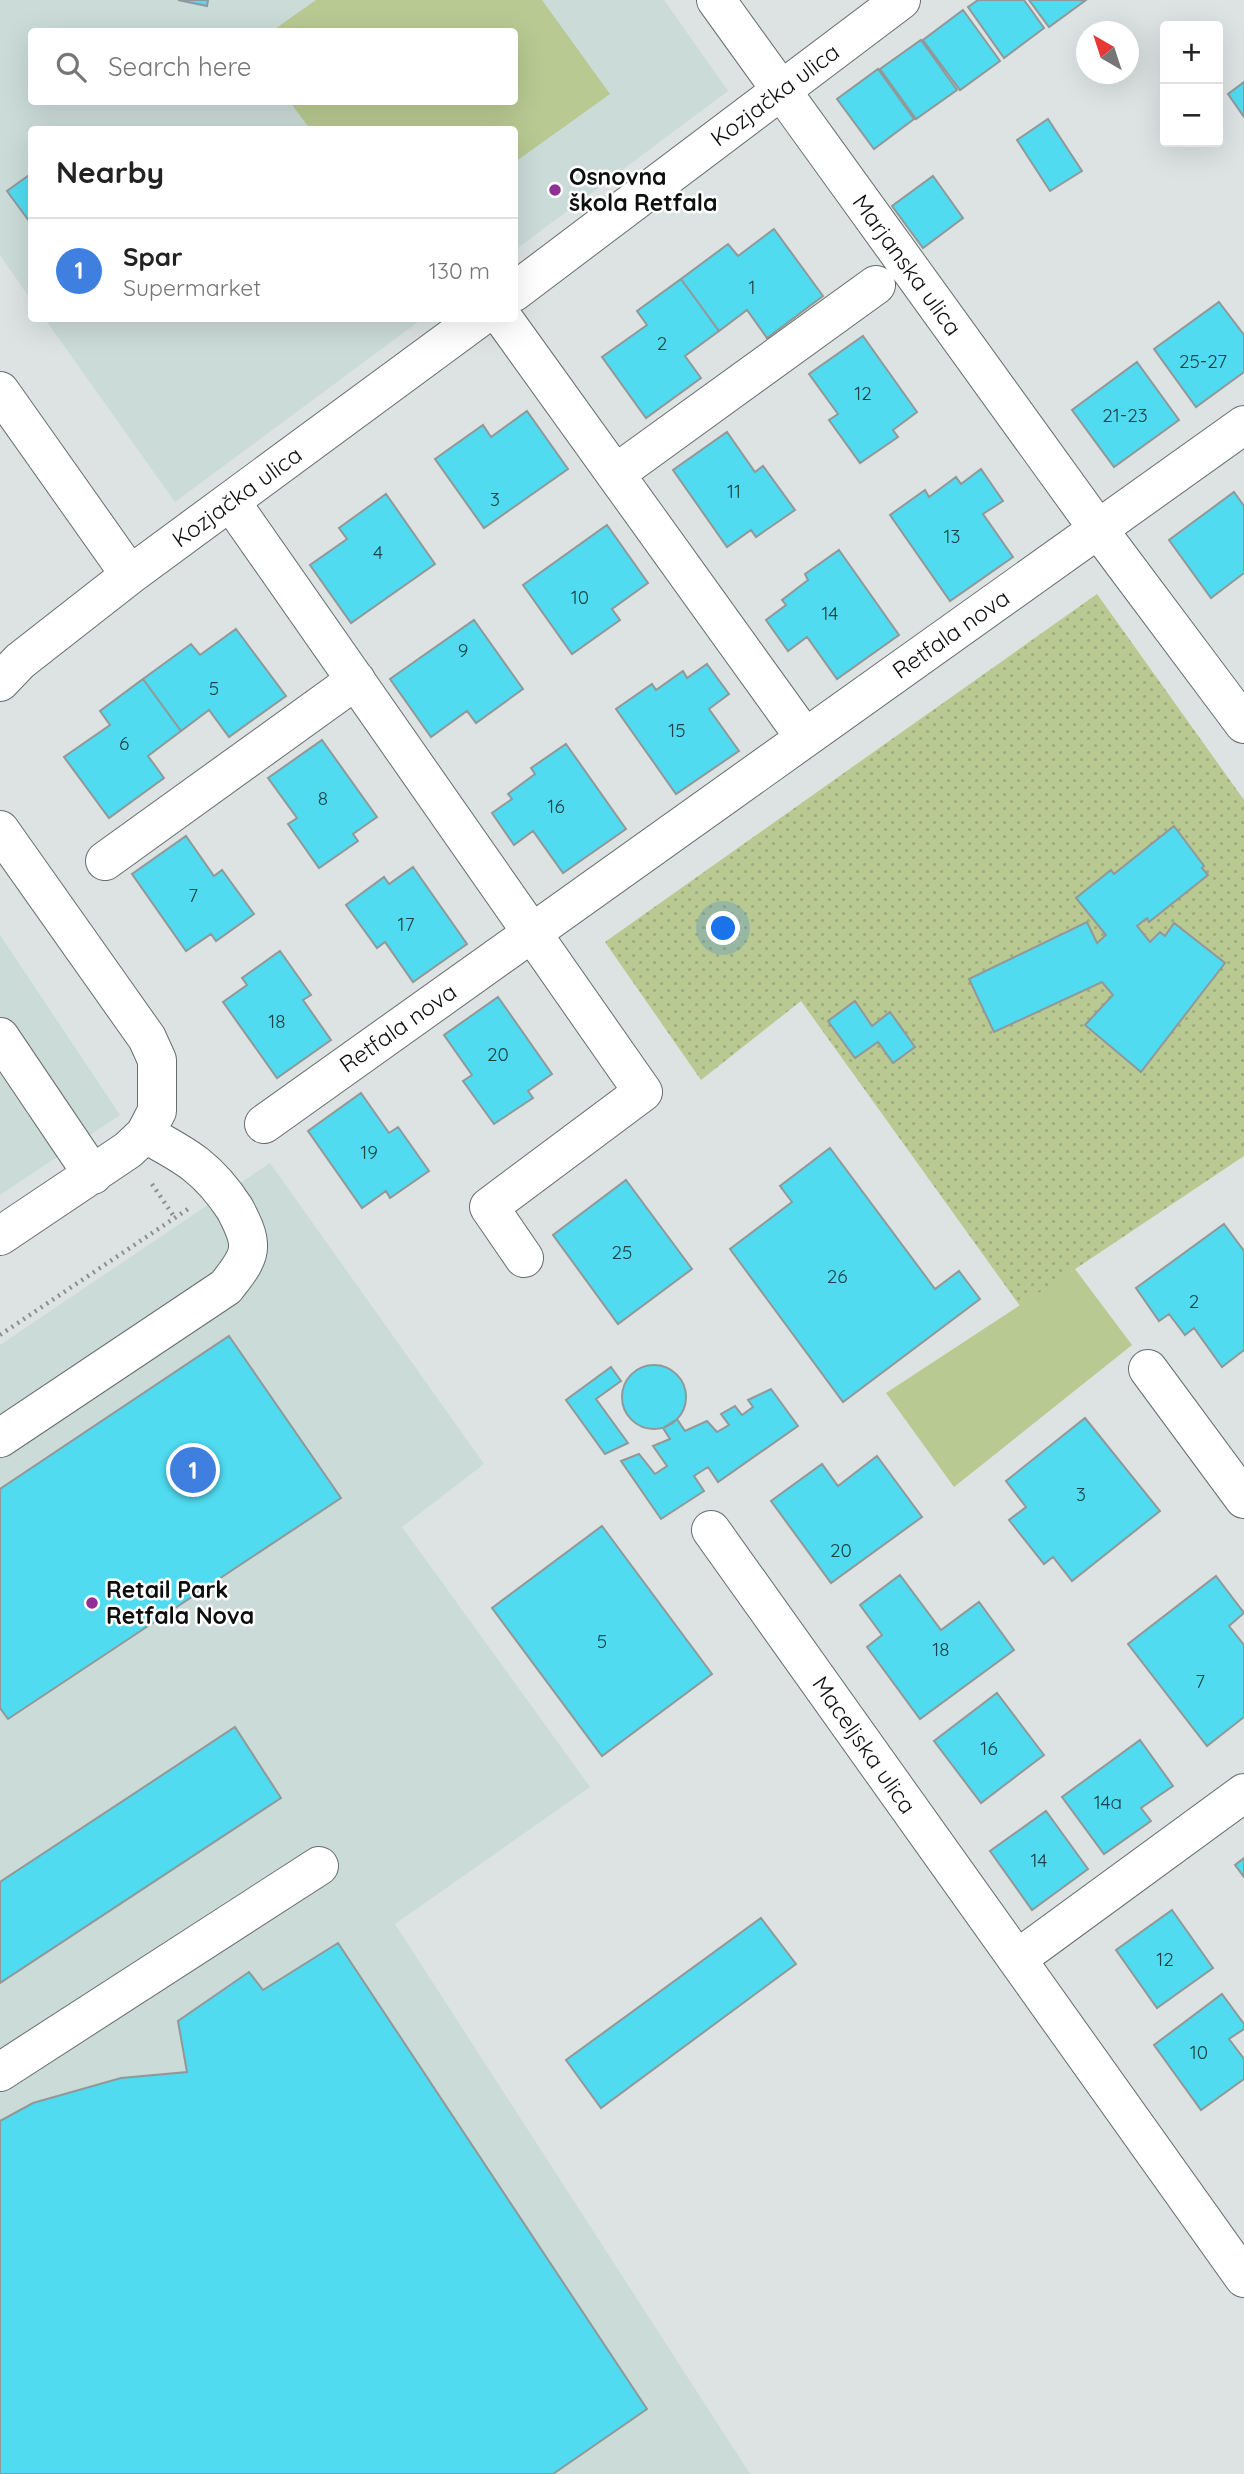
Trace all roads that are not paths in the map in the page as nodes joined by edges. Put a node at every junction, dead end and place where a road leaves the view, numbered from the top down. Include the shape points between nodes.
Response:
1 (716, 0) edge
2 (901, 0) edge
3 (781, 91) junction
4 (876, 285) dead end
5 (518, 289) edge
6 (474, 322) edge
7 (506, 322) edge
8 (0, 391) edge
9 (1244, 425) edge
10 (615, 474) junction
11 (231, 502) junction
12 (1098, 529) junction
13 (130, 575) junction
14 (356, 680) junction
15 (0, 681) edge
16 (1244, 724) edge
17 (805, 738) junction
18 (0, 830) edge
19 (105, 861) dead end
20 (532, 933) junction
21 (0, 1037) edge
22 (264, 1124) dead end
23 (145, 1135) junction
24 (93, 1175) junction
25 (0, 1236) edge
26 (524, 1258) dead end
27 (1148, 1369) dead end
28 (0, 1438) edge
29 (1244, 1499) edge
30 (711, 1530) dead end
31 (1244, 1793) edge
32 (318, 1866) dead end
33 (1017, 1959) junction
34 (0, 2072) edge
35 (1244, 2278) edge

1 - 3 street, Marjanska ulica
2 - 3 street, Kozjačka ulica
3 - 5 street, Kozjačka ulica
3 - 12 street, Marjanska ulica
4 - 10 street
6 - 11 street, Kozjačka ulica
7 - 10 street
8 - 13 street
9 - 12 street
10 - 17 street
11 - 13 street, Kozjačka ulica
11 - 14 street
12 - 16 street, Marjanska ulica
12 - 17 street, Retfala nova
13 - 15 street, Kozjačka ulica
14 - 19 street
14 - 20 street
17 - 20 street, Retfala nova
18 - 23 street via 147,1038 157,1060 159,1084 157,1111
20 - 22 street, Retfala nova
20 - 26 street via 643,1092 489,1206
21 - 24 street
23 - 24 street
23 - 28 street via 179,1152 220,1186 241,1220 249,1245 242,1266 226,1287
24 - 25 street
27 - 29 street
30 - 33 street, Maceljska ulica
31 - 33 street
32 - 34 street
33 - 35 street, Maceljska ulica

